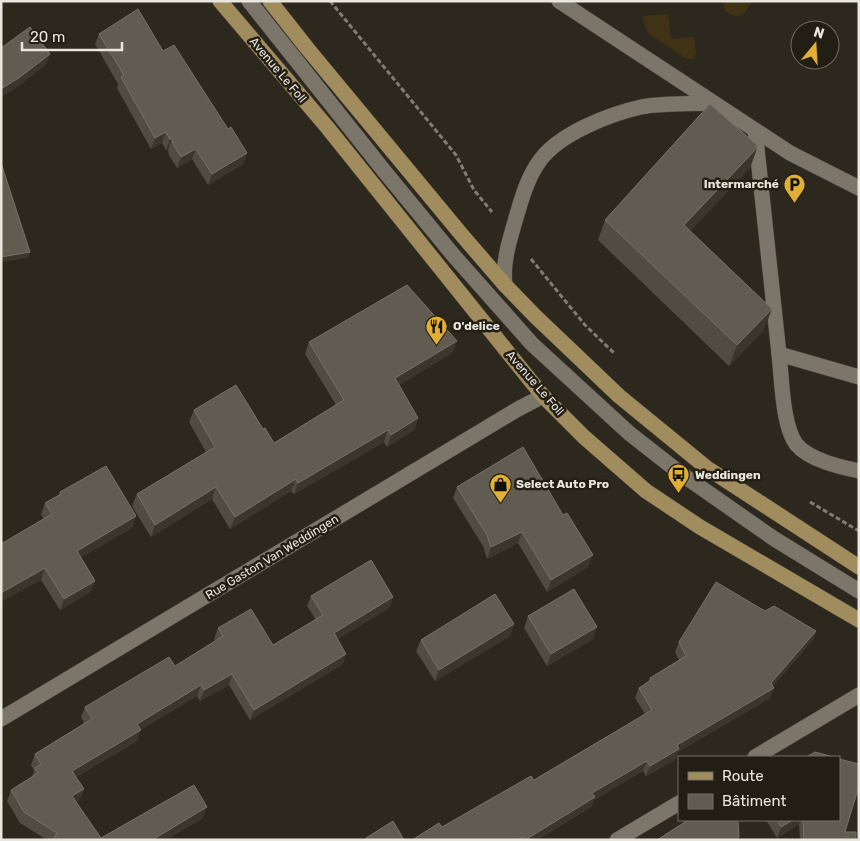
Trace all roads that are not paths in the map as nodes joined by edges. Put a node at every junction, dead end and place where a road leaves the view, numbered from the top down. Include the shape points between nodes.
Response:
1 (220, 1) edge
2 (249, 1) edge
3 (270, 1) edge
4 (559, 1) edge
5 (713, 103) junction
6 (755, 130) junction
7 (859, 188) edge
8 (505, 285) junction
9 (779, 354) junction
10 (859, 377) edge
11 (544, 396) junction
12 (832, 465) junction
13 (859, 471) edge
14 (859, 479) edge
15 (859, 567) edge
16 (859, 591) edge
17 (859, 620) edge
18 (859, 695) edge
19 (1, 719) edge
20 (757, 756) edge
21 (678, 804) edge
22 (617, 840) edge

1 - 11 main road, Avenue Le Foll
2 - 16 street, Avenue Le Foll via 416,210 532,344 611,418 667,463 773,538
3 - 8 main road
4 - 5 street
5 - 6 street
5 - 8 street via 641,107 599,120 561,140 542,156 530,177 511,235 504,267
6 - 7 street via 790,153
6 - 9 street
8 - 15 main road via 619,396 707,468
9 - 10 street
9 - 12 street via 787,427 797,445
11 - 17 main road, Avenue Le Foll via 584,437 646,491 700,527
11 - 19 street, Rue Gaston Van Weddingen
12 - 13 street
12 - 14 street
18 - 20 street
21 - 22 street

